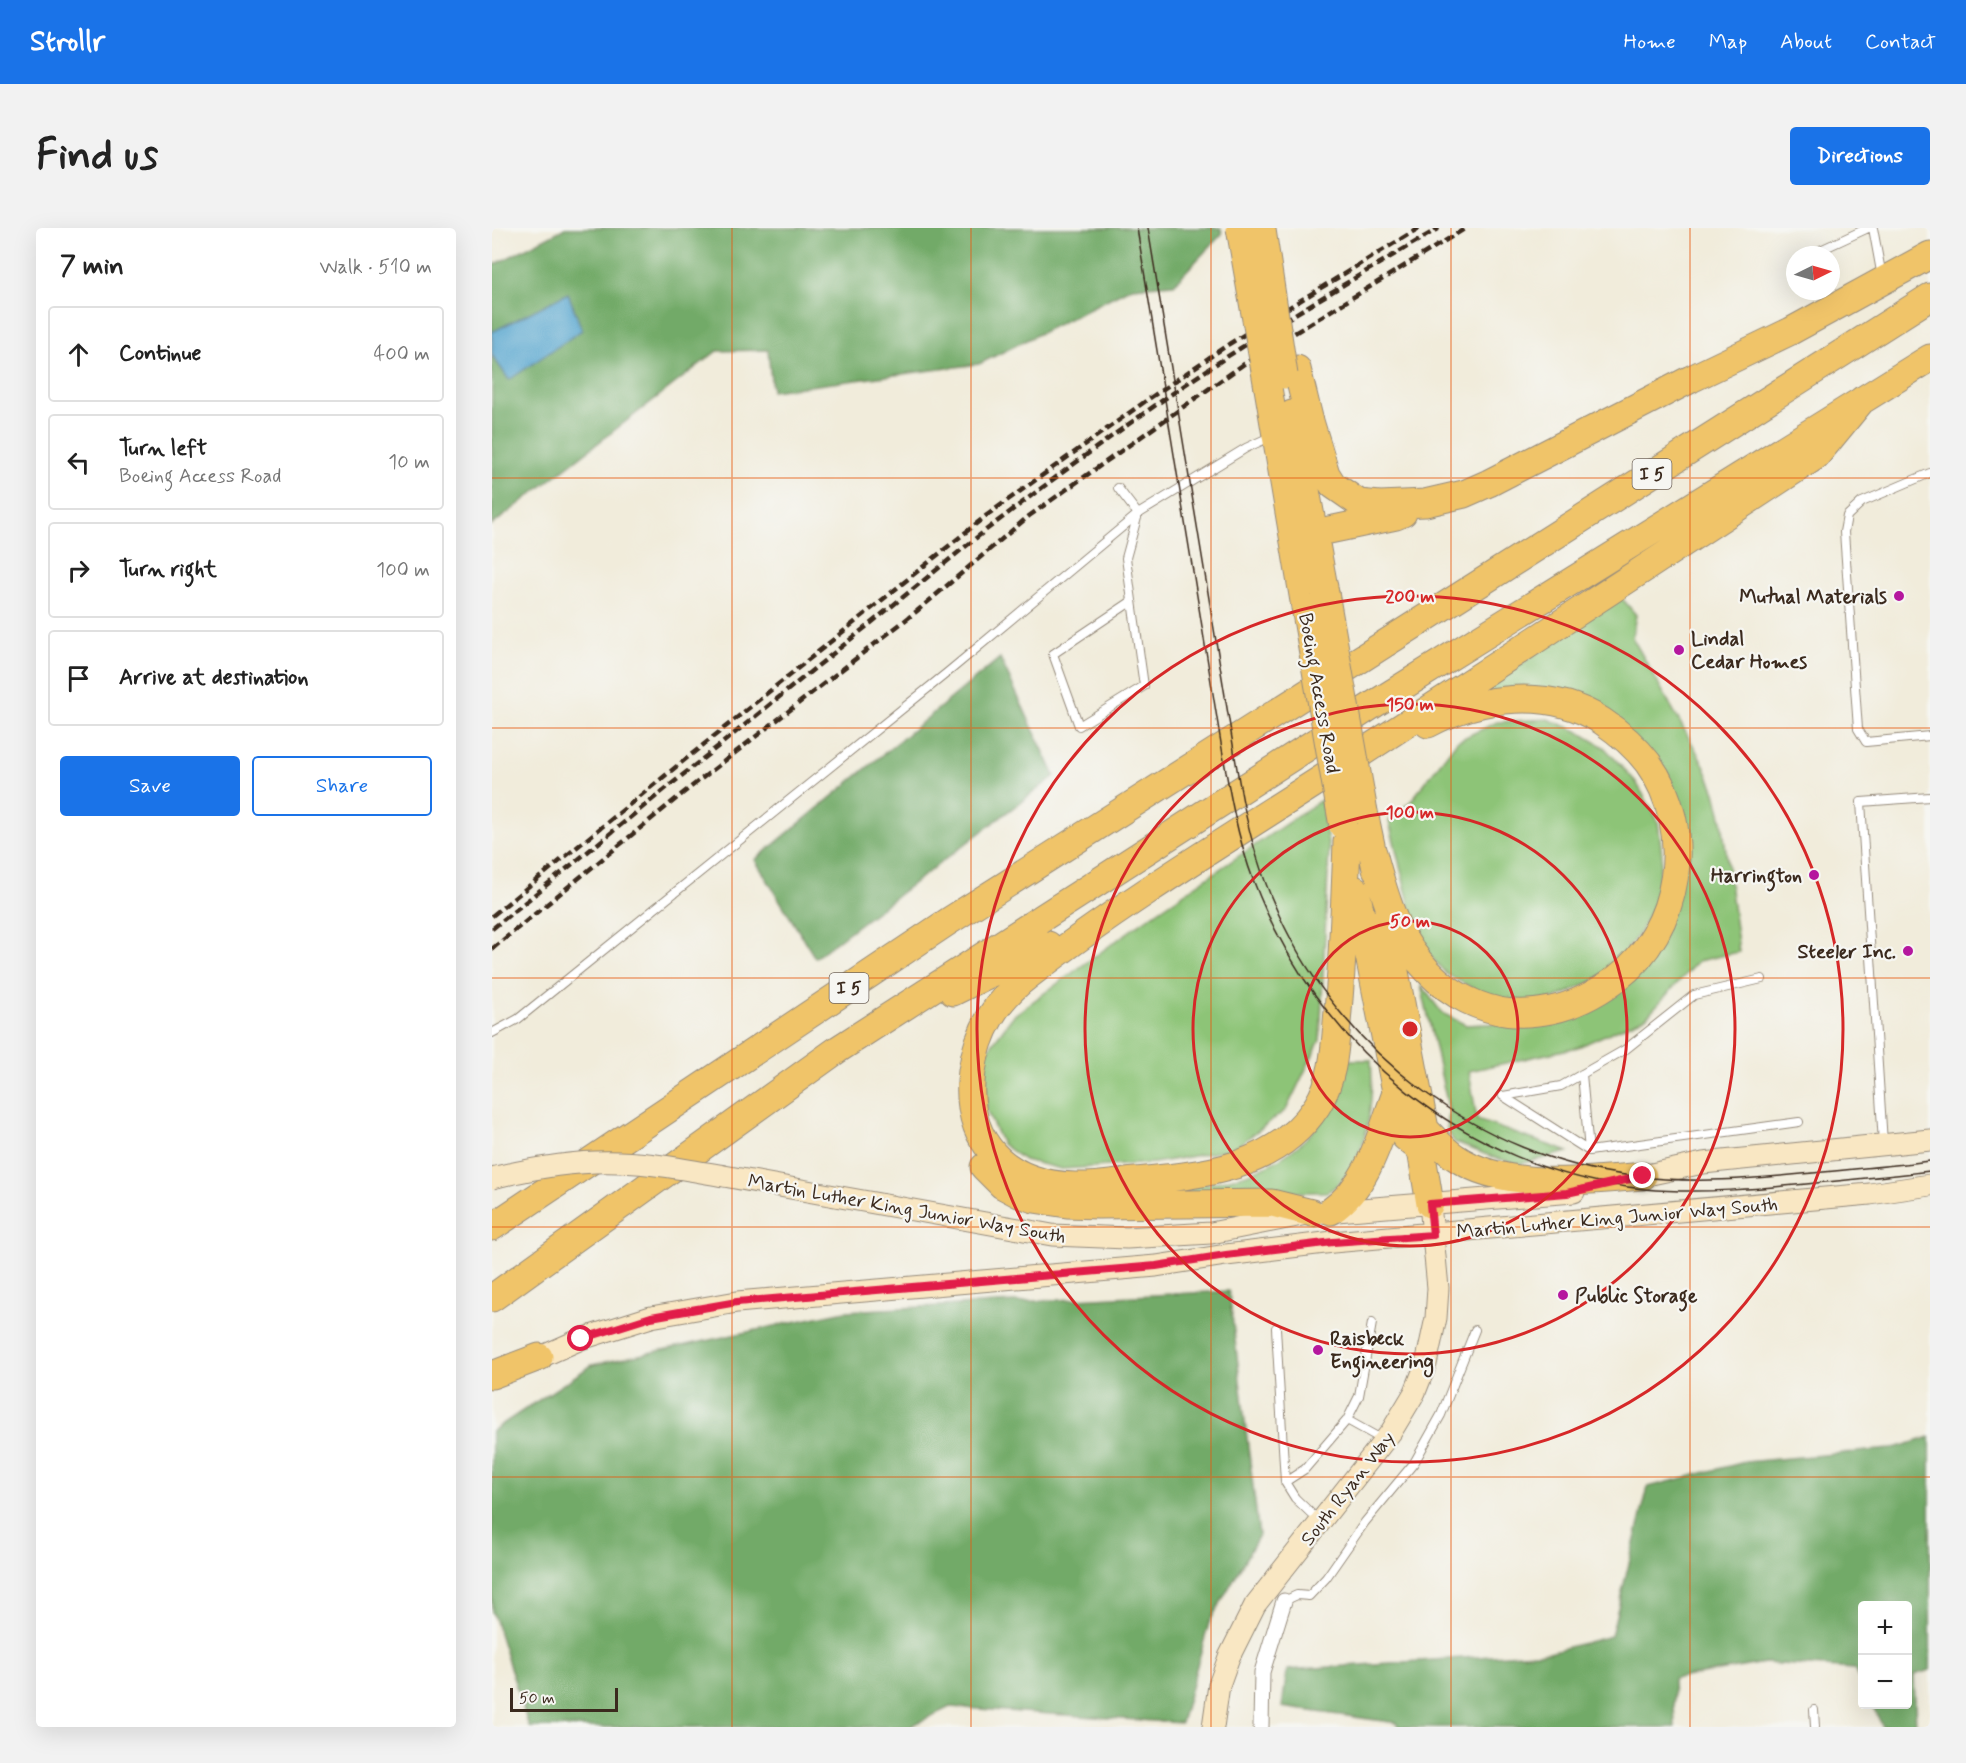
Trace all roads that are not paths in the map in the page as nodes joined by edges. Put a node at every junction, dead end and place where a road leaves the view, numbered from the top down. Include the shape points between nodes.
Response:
1 (1868, 228) edge
2 (1873, 228) edge
3 (1254, 229) edge
4 (1831, 246) edge
5 (1930, 255) edge
6 (1883, 280) junction
7 (1930, 297) edge
8 (1930, 358) edge
9 (1283, 379) junction
10 (1862, 400) junction
11 (1276, 434) junction
12 (1930, 472) edge
13 (1118, 488) dead end
14 (1425, 502) junction
15 (1138, 514) junction
16 (1315, 533) junction
17 (1298, 559) junction
18 (1315, 600) junction
19 (1132, 601) junction
20 (1930, 736) edge
21 (1293, 797) junction
22 (1930, 797) edge
23 (1351, 827) junction
24 (1373, 853) junction
25 (1138, 897) junction
26 (1762, 979) dead end
27 (1010, 990) junction
28 (492, 1033) edge
29 (837, 1050) junction
30 (1582, 1074) junction
31 (1396, 1092) junction
32 (1799, 1122) dead end
33 (1423, 1139) junction
34 (1930, 1140) edge
35 (707, 1143) junction
36 (1883, 1145) junction
37 (1589, 1151) junction
38 (1643, 1176) junction
39 (492, 1178) edge
40 (1930, 1185) edge
41 (1430, 1204) junction
42 (1322, 1212) junction
43 (492, 1227) edge
44 (1433, 1235) junction
45 (492, 1298) edge
46 (492, 1315) edge
47 (1372, 1323) dead end
48 (1276, 1328) dead end
49 (1475, 1330) dead end
50 (539, 1357) joint
51 (492, 1378) edge
52 (1347, 1420) junction
53 (1384, 1441) junction
54 (1285, 1482) junction
55 (1320, 1522) junction
56 (1284, 1601) joint
57 (1814, 1710) dead end
58 (1213, 1727) edge
59 (1262, 1727) edge
60 (1815, 1727) edge

1 - 4 lane
2 - 6 lane
3 - 9 highway, bridge
5 - 6 highway
6 - 14 highway via 1791,331 1489,483 1464,494
7 - 43 highway, I 5 via 949,921
8 - 10 highway, I 5
9 - 11 highway, Boeing Access Road
9 - 14 highway via 1312,429 1333,485 1359,503
9 - 16 highway, Boeing Access Road
10 - 21 highway via 1816,456
10 - 29 highway, I 5 via 1366,710
11 - 15 lane
11 - 17 highway, Boeing Access Road
12 - 20 lane via 1862,502 1847,516 1844,532 1857,729 1866,742
13 - 15 lane
14 - 16 highway via 1396,516
15 - 19 lane via 1126,558
15 - 28 lane via 536,1005
16 - 17 highway
16 - 18 highway, Boeing Access Road
17 - 18 highway, Boeing Access Road
18 - 23 highway, Boeing Access Road, bridge
19 - 19 lane via 1144,686 1078,726 1053,654
21 - 24 highway via 1443,718 1496,701 1547,700 1591,714 1632,744 1649,764 1668,802 1677,842 1673,891 1666,912 1636,962 1580,1002 1523,1013 1486,1009 1436,980 1399,930
21 - 25 highway
22 - 36 lane via 1861,802
23 - 24 highway, Boeing Access Road
23 - 27 highway via 1343,959 1330,1075 1317,1106 1272,1151 1239,1166 1213,1171 1094,1185 1037,1181 1006,1166 991,1152 978,1130 970,1090 977,1045 992,1013
23 - 31 highway, Boeing Access Road
24 - 33 highway, Boeing Access Road
25 - 27 highway
25 - 29 highway
26 - 30 lane via 1694,995 1626,1049
27 - 42 highway via 979,1013 962,1038 955,1086 967,1142 1002,1185 1034,1199 1067,1204 1272,1203
29 - 35 highway, I 5
30 - 37 lane
30 - 37 lane via 1561,1086 1503,1096
31 - 33 highway, Boeing Access Road via 1406,1137
31 - 42 highway via 1370,1165 1349,1197
32 - 37 lane
33 - 38 highway via 1494,1174 1571,1182
33 - 41 highway, Boeing Access Road
34 - 36 main road, Martin Luther King Junior Way South
35 - 45 highway, I 5
35 - 46 highway
36 - 38 main road, Martin Luther King Junior Way South via 1703,1163
38 - 41 main road, Martin Luther King Junior Way South via 1567,1193
39 - 42 main road, Martin Luther King Junior Way South, bridge via 570,1164 618,1162 664,1166 1052,1235 1127,1238 1211,1233
40 - 44 main road, Martin Luther King Junior Way South
41 - 42 main road, Martin Luther King Junior Way South
41 - 44 main road, Boeing Access Road
44 - 50 main road, Martin Luther King Junior Way South via 1333,1242 1156,1266 737,1302 651,1317
44 - 53 main road, South Ryan Way via 1438,1288 1431,1343 1415,1392
47 - 52 lane via 1359,1396
48 - 54 lane
49 - 56 lane via 1441,1415 1414,1463 1365,1522 1326,1578 1309,1596 1297,1595
50 - 51 highway
52 - 53 lane
52 - 54 lane via 1305,1469
53 - 55 main road, South Ryan Way
54 - 55 lane via 1295,1498
55 - 58 main road, South Ryan Way via 1255,1605 1240,1633 1219,1684
56 - 59 street via 1262,1672
57 - 60 lane

